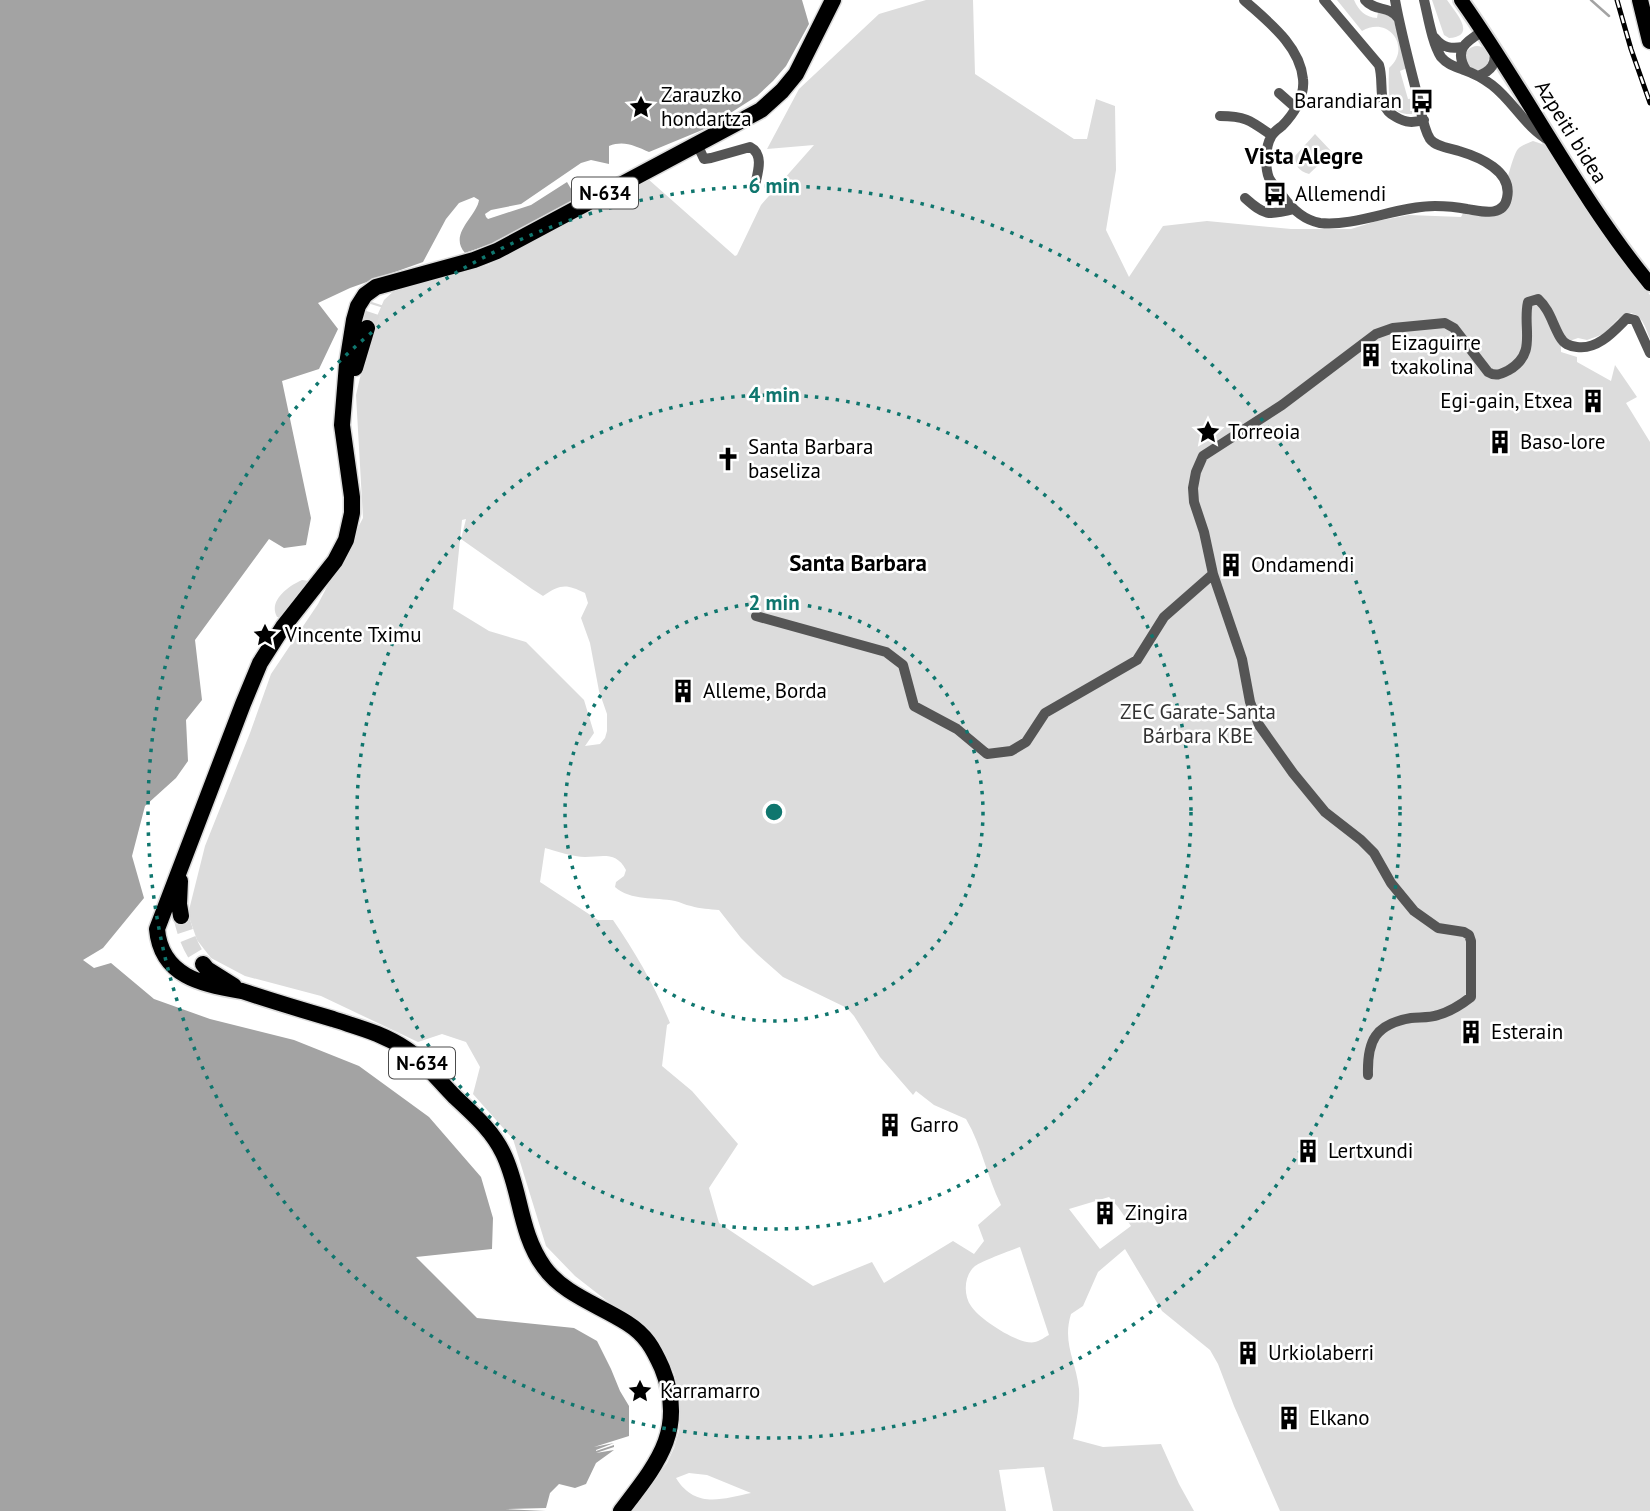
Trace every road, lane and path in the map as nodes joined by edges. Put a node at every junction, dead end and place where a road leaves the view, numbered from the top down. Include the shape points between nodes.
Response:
1 (833, 0) edge
2 (1244, 0) edge
3 (1324, 0) edge
4 (1365, 0) edge
5 (1424, 0) edge
6 (1461, 0) edge
7 (1640, 0) edge
8 (1389, 3) edge
9 (1483, 31) junction
10 (1433, 35) junction
11 (1650, 41) edge
12 (1463, 47) junction
13 (1494, 47) junction
14 (1466, 70) junction
15 (1478, 76) junction
16 (1279, 93) dead end
17 (1296, 108) junction
18 (1220, 117) dead end
19 (1424, 120) junction
20 (1271, 135) junction
21 (1552, 142) junction
22 (697, 144) junction
23 (755, 185) dead end
24 (1245, 198) dead end
25 (1294, 209) junction
26 (397, 280) junction
27 (1650, 284) edge
28 (375, 303) tunnel mouth
29 (367, 328) tunnel mouth
30 (1650, 353) edge
31 (344, 404) junction
32 (1213, 574) junction
33 (756, 616) dead end
34 (182, 862) junction
35 (181, 916) tunnel mouth
36 (203, 964) tunnel mouth
37 (242, 991) junction
38 (1368, 1075) dead end
39 (621, 1511) edge

1 - 22 highway, N-634 via 796,74 782,92 753,114
2 - 17 street via 1275,28 1296,56 1304,80
3 - 19 street via 1379,65 1388,113 1407,122
4 - 8 street via 1374,8
5 - 10 street
6 - 9 main road, Azpeiti bidea
7 - 11 highway
8 - 19 street via 1398,18
9 - 12 street
9 - 13 main road, Azpeiti bidea
10 - 12 street via 1446,47
10 - 14 street via 1445,61
12 - 14 street via 1461,61
13 - 15 street via 1492,67
13 - 21 main road, Azpeiti bidea
14 - 15 street
15 - 21 street via 1495,87 1537,134
16 - 17 street
17 - 20 street
18 - 20 street via 1250,120
19 - 25 street via 1436,144 1498,170 1508,192 1502,208 1485,212 1436,206 1321,223
20 - 25 street via 1269,178
21 - 27 main road, Azpeiti bidea
22 - 23 street via 704,159 750,147 756,150
22 - 26 highway, N-634 via 497,251
24 - 25 street via 1262,213
26 - 28 highway via 382,290
26 - 31 highway, N-634 via 376,287 358,306
29 - 31 highway, N-634
30 - 32 street via 1631,318 1585,348 1568,346 1538,299 1528,302 1524,358 1493,376 1445,323 1376,334 1282,405 1203,456 1196,472 1194,502
31 - 34 highway, N-634 via 342,425 352,497 346,540 260,663
32 - 33 street via 1164,617 1137,660 1045,713 1026,742 1011,751 987,754 957,729 914,706 903,665 886,652
32 - 38 street via 1242,659 1254,714 1293,773 1325,812 1374,853 1414,911 1438,928 1464,932 1471,941 1471,997 1437,1016 1383,1027 1370,1044
34 - 35 highway, N-634
34 - 37 highway, N-634 via 158,929 163,951 172,967 190,978
36 - 37 highway, N-634
37 - 39 highway, N-634 via 384,1035 409,1051 493,1135 508,1164 530,1241 545,1269 568,1290 628,1324 655,1350 669,1390 669,1430 654,1468

